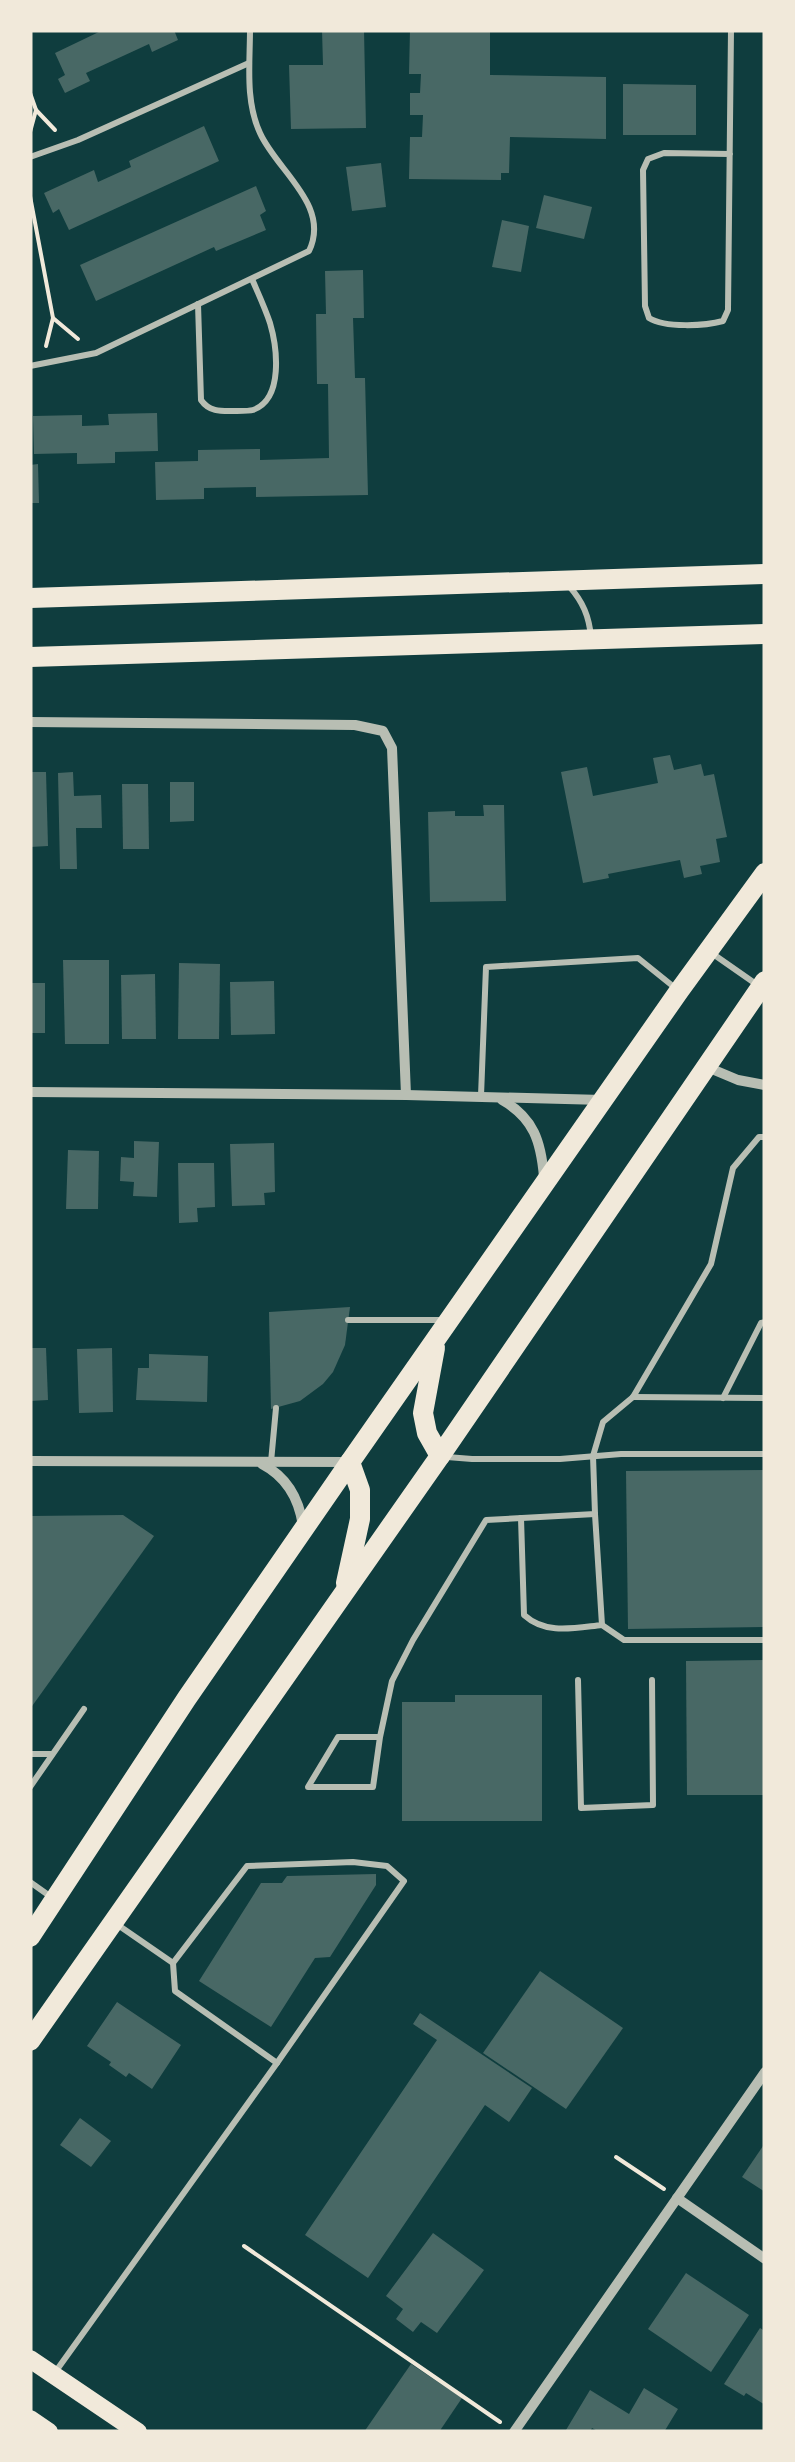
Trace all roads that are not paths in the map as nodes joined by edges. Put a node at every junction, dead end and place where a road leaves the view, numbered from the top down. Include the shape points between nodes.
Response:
1 (250, 30) edge
2 (731, 30) edge
3 (249, 63) junction
4 (730, 154) junction
5 (30, 156) edge
6 (252, 279) junction
7 (198, 304) junction
8 (30, 366) edge
9 (765, 574) edge
10 (564, 580) junction
11 (30, 598) edge
12 (765, 634) edge
13 (592, 638) junction
14 (30, 656) edge
15 (30, 722) edge
16 (765, 873) edge
17 (708, 950) junction
18 (763, 985) edge
19 (679, 991) junction
20 (706, 1067) junction
21 (765, 1085) edge
22 (30, 1092) edge
23 (406, 1094) junction
24 (481, 1097) junction
25 (496, 1098) junction
26 (604, 1100) junction
27 (765, 1137) edge
28 (545, 1184) junction
29 (348, 1320) dead end
30 (450, 1320) junction
31 (765, 1322) edge
32 (437, 1338) junction
33 (633, 1397) junction
34 (722, 1398) junction
35 (765, 1398) edge
36 (276, 1408) dead end
37 (765, 1454) edge
38 (440, 1456) junction
39 (593, 1456) junction
40 (30, 1461) edge
41 (257, 1462) junction
42 (271, 1462) junction
43 (350, 1462) junction
44 (595, 1514) junction
45 (521, 1518) junction
46 (304, 1529) junction
47 (344, 1594) junction
48 (602, 1625) junction
49 (765, 1640) edge
50 (578, 1680) dead end
51 (652, 1680) dead end
52 (84, 1709) dead end
53 (380, 1737) junction
54 (30, 1754) edge
55 (53, 1754) junction
56 (30, 1788) edge
57 (30, 1882) edge
58 (55, 1900) junction
59 (114, 1922) junction
60 (30, 1937) edge
61 (173, 1964) junction
62 (30, 2041) edge
63 (277, 2062) junction
64 (765, 2072) edge
65 (676, 2198) junction
66 (765, 2260) edge
67 (30, 2358) edge
68 (54, 2375) junction
69 (30, 2419) edge
70 (49, 2432) edge
71 (138, 2432) edge
72 (514, 2432) edge

1 - 3 lane
2 - 4 lane
3 - 5 lane
3 - 6 lane via 259,132 309,205 315,239 309,251
4 - 4 lane via 664,154 643,170 645,306 658,324 712,324 728,310
6 - 7 lane
6 - 7 lane via 269,321 276,371 272,390 252,411 216,411 201,400
7 - 8 lane via 96,353
9 - 10 main road
10 - 11 main road
10 - 13 lane via 584,606
12 - 13 main road
13 - 14 main road
15 - 23 street via 355,724 383,731 392,748
16 - 17 main road
17 - 18 lane
17 - 19 main road
18 - 20 main road
19 - 24 lane via 638,958 486,967
19 - 26 main road
20 - 21 street
20 - 38 main road
22 - 23 street
23 - 24 street
24 - 25 street
25 - 26 street
25 - 28 street via 529,1121
26 - 28 main road
27 - 33 lane via 734,1168 712,1264
28 - 30 main road
29 - 30 lane
30 - 32 main road
31 - 34 lane
32 - 38 main road via 423,1413
32 - 43 main road
33 - 34 lane
33 - 39 lane via 603,1422
34 - 35 lane
36 - 42 lane
37 - 39 lane
38 - 39 lane
38 - 47 main road
39 - 44 lane
40 - 41 street
41 - 42 street
41 - 46 street via 290,1488
42 - 43 street
43 - 46 main road
43 - 47 main road via 360,1490 360,1519
44 - 45 lane
44 - 48 lane
45 - 48 lane via 524,1615 556,1630
45 - 53 lane via 486,1520 392,1680
46 - 58 main road
47 - 59 main road
48 - 49 lane via 624,1640
50 - 51 lane via 581,1808 653,1805
52 - 55 lane
53 - 53 lane via 338,1737 308,1787 373,1787
54 - 55 lane
55 - 56 lane
57 - 58 lane
58 - 60 main road
59 - 61 lane
59 - 62 main road
61 - 63 lane via 175,1991
61 - 63 lane via 247,1866 353,1862 387,1866 404,1881
63 - 68 lane
64 - 65 street
65 - 66 street
65 - 72 street
67 - 68 main road
68 - 71 main road
69 - 70 main road

